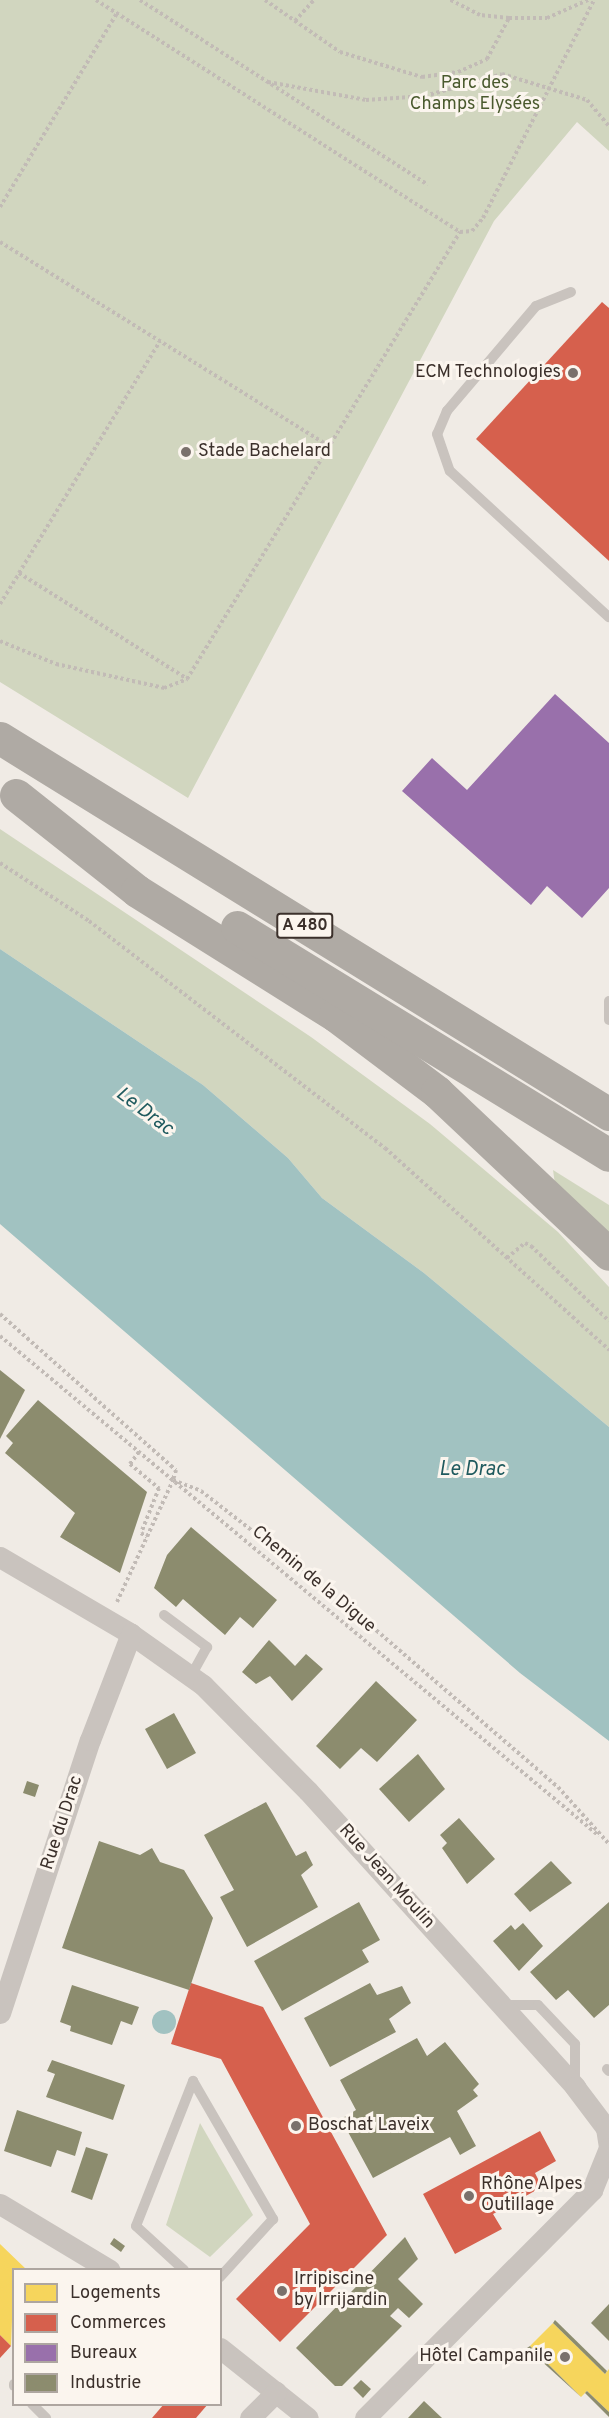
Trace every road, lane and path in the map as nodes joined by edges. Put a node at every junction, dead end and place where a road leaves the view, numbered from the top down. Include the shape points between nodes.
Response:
1 (96, 0) edge
2 (140, 0) edge
3 (265, 0) edge
4 (314, 0) edge
5 (450, 0) edge
6 (588, 0) edge
7 (594, 0) edge
8 (117, 14) junction
9 (509, 18) junction
10 (295, 21) junction
11 (268, 82) junction
12 (549, 89) junction
13 (609, 126) edge
14 (428, 185) dead end
15 (0, 207) edge
16 (460, 232) junction
17 (0, 242) edge
18 (571, 292) dead end
19 (160, 341) junction
20 (329, 446) junction
21 (20, 573) junction
22 (0, 604) edge
23 (609, 617) edge
24 (0, 641) edge
25 (187, 679) junction
26 (0, 738) edge
27 (8, 790) edge
28 (0, 863) edge
29 (609, 1001) edge
30 (609, 1020) edge
31 (609, 1114) edge
32 (609, 1155) edge
33 (609, 1254) edge
34 (507, 1258) junction
35 (0, 1314) edge
36 (609, 1321) edge
37 (0, 1336) edge
38 (609, 1350) edge
39 (139, 1452) junction
40 (173, 1480) junction
41 (147, 1537) junction
42 (0, 1557) edge
43 (164, 1615) dead end
44 (108, 1621) junction
45 (131, 1634) junction
46 (191, 1676) junction
47 (609, 1844) edge
48 (5, 1977) edge
49 (501, 2005) junction
50 (0, 2013) edge
51 (575, 2087) junction
52 (609, 2147) edge
53 (0, 2204) edge
54 (107, 2268) edge
55 (182, 2268) edge
56 (222, 2275) edge
57 (222, 2350) edge
58 (276, 2392) junction
59 (34, 2406) edge
60 (46, 2418) edge
61 (250, 2418) edge
62 (308, 2418) edge
63 (365, 2418) edge

1 - 8 path
2 - 11 path
3 - 10 path
4 - 10 path
5 - 9 path via 480,15
6 - 9 path via 547,18
7 - 12 path
8 - 15 path
8 - 16 path
9 - 10 path via 487,59 458,72 422,77 340,52
11 - 12 path via 366,100 425,96 502,74
11 - 14 path
12 - 13 path via 587,100
12 - 16 path via 483,218 472,231
16 - 20 path
17 - 19 path
18 - 23 lane via 536,306 447,411 437,434 450,471
19 - 20 path
19 - 21 path
20 - 25 path
21 - 22 path
21 - 25 path
24 - 25 path via 56,664 164,688
26 - 31 highway, A 480
27 - 32 highway, A 480
27 - 33 highway via 137,891 335,1015 437,1092
28 - 34 path via 89,921 385,1148
29 - 30 lane
34 - 36 path via 525,1243 531,1246
34 - 38 path
35 - 40 path via 176,1470
37 - 39 path, Chemin de la Digue
39 - 40 path, Chemin de la Digue
39 - 41 path via 130,1464 159,1488 141,1533
40 - 41 path
40 - 47 path, Chemin de la Digue
40 - 47 path via 201,1491 340,1599 558,1787
41 - 44 path
42 - 44 street, Rue Jean Moulin
43 - 46 lane via 207,1647
44 - 45 street, Rue Jean Moulin
45 - 46 street, Rue Jean Moulin
45 - 48 street, Rue du Drac
46 - 49 street, Rue Jean Moulin via 308,1791
48 - 50 street, Rue du Drac
49 - 51 street, Rue Jean Moulin
49 - 51 lane via 538,2005 575,2044
51 - 52 street, Rue Jean Moulin via 606,2128
52 - 63 street, Rue Jean Moulin via 592,2190
53 - 54 street
55 - 56 lane via 136,2226 193,2081 273,2219
57 - 58 street
58 - 61 street
58 - 62 street
59 - 60 lane

